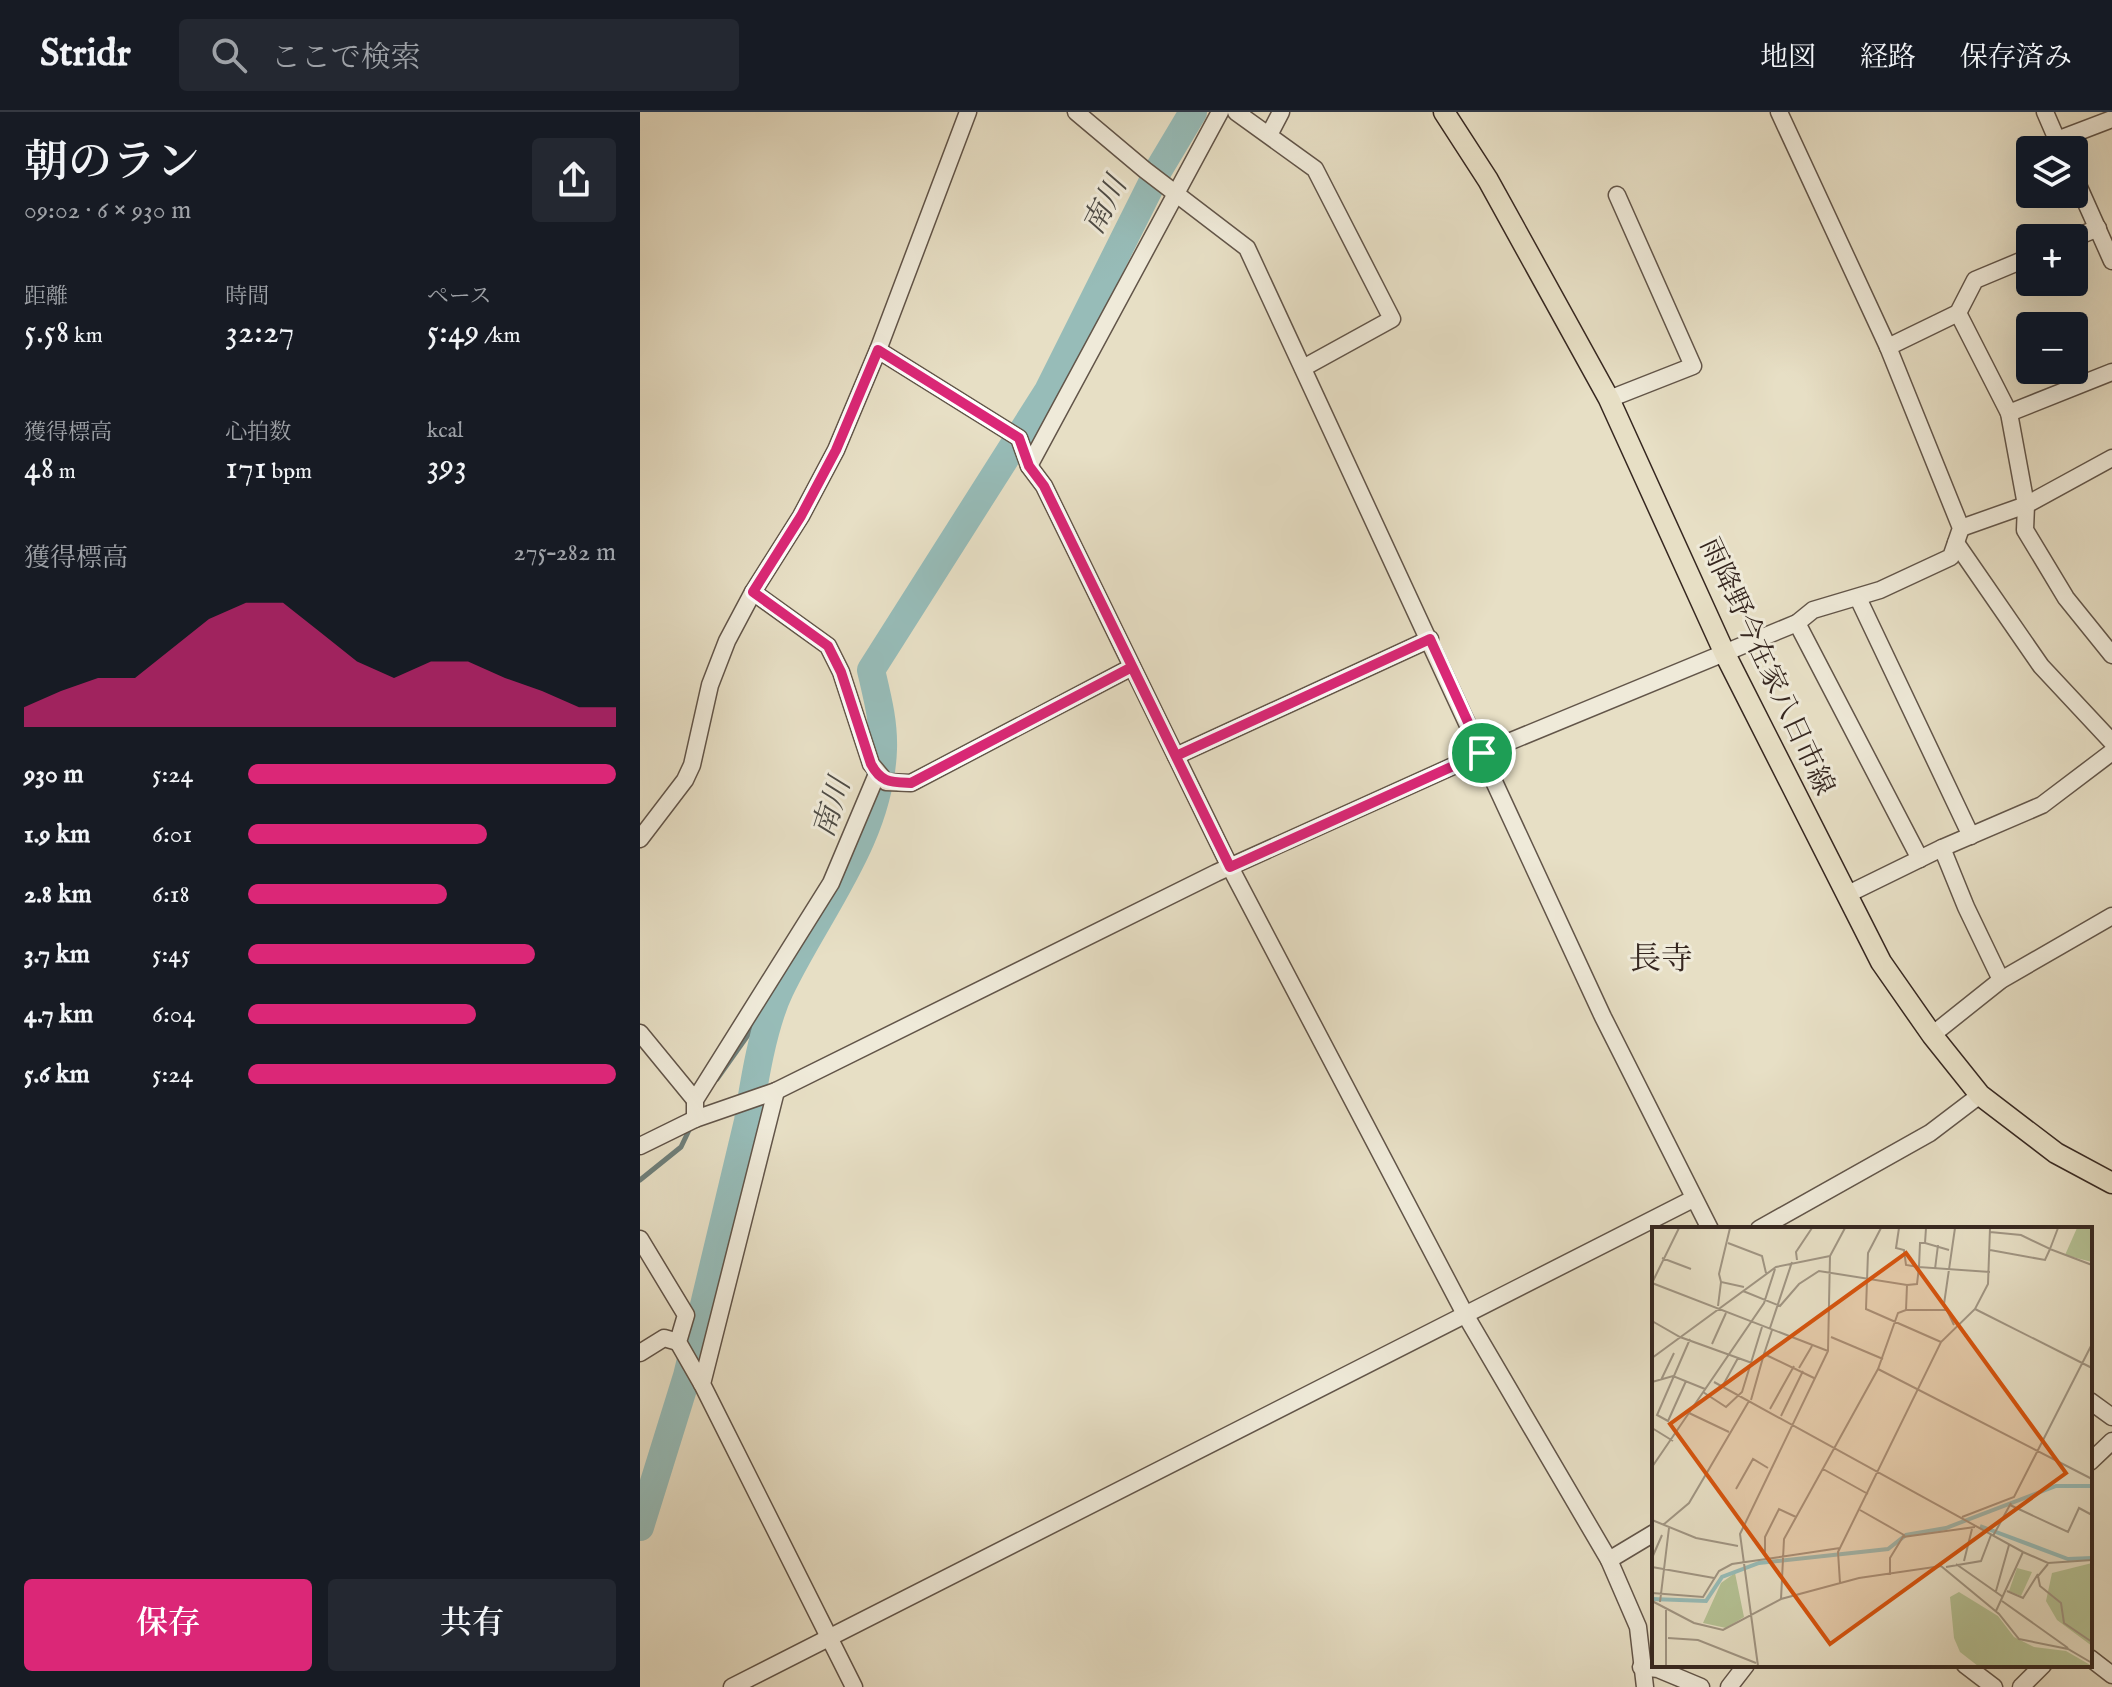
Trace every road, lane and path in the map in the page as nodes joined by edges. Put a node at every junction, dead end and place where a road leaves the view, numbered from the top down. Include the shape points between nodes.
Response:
1 (968, 112) edge
2 (1076, 112) edge
3 (1220, 112) edge
4 (1236, 112) edge
5 (1281, 112) edge
6 (1444, 112) edge
7 (1779, 112) edge
8 (2045, 112) edge
9 (2112, 119) edge
10 (1269, 135) junction
11 (2055, 136) edge
12 (2077, 136) edge
13 (1175, 193) junction
14 (1617, 195) dead end
15 (2088, 206) edge
16 (2098, 228) junction
17 (2088, 232) edge
18 (2112, 261) edge
19 (2016, 263) edge
20 (1958, 313) junction
21 (1888, 347) junction
22 (878, 350) junction
23 (1303, 368) junction
24 (2112, 372) edge
25 (1609, 399) junction
26 (2009, 413) junction
27 (2111, 462) edge
28 (1029, 466) junction
29 (2026, 505) junction
30 (1958, 536) junction
31 (753, 592) junction
32 (1858, 598) junction
33 (1797, 623) junction
34 (1430, 639) junction
35 (1725, 654) junction
36 (2112, 655) edge
37 (1132, 667) junction
38 (2112, 742) edge
39 (2112, 752) edge
40 (1482, 753) junction
41 (1176, 756) junction
42 (877, 774) junction
43 (1971, 836) junction
44 (640, 839) edge
45 (1942, 848) junction
46 (1920, 859) junction
47 (1230, 867) junction
48 (1846, 895) junction
49 (2112, 916) edge
50 (2001, 980) junction
51 (640, 1033) edge
52 (1932, 1035) junction
53 (776, 1091) junction
54 (1980, 1095) junction
55 (695, 1100) junction
56 (695, 1119) junction
57 (640, 1146) edge
58 (2112, 1183) edge
59 (1693, 1199) junction
60 (1709, 1227) edge
61 (1763, 1227) edge
62 (640, 1239) edge
63 (1466, 1316) junction
64 (678, 1342) junction
65 (640, 1353) edge
66 (702, 1384) junction
67 (2092, 1402) edge
68 (2112, 1417) edge
69 (2112, 1441) edge
70 (2092, 1460) edge
71 (1652, 1534) edge
72 (1609, 1560) junction
73 (829, 1640) junction
74 (2092, 1660) edge
75 (1641, 1667) junction
76 (1744, 1667) edge
77 (1968, 1667) edge
78 (2041, 1667) edge
79 (2112, 1675) edge
80 (732, 1687) edge
81 (854, 1687) edge
82 (1645, 1687) edge
83 (1701, 1687) edge
84 (1729, 1687) edge
85 (1994, 1687) edge
86 (2021, 1687) edge

1 - 22 street
2 - 13 street
3 - 13 street
4 - 10 street
5 - 10 street
6 - 25 main road, 雨降野今在家八日市線 via 1488,180
7 - 21 street
8 - 11 street
9 - 12 street
10 - 23 street via 1315,169 1392,319
13 - 23 street via 1247,248
13 - 28 street
14 - 25 street via 1693,366
15 - 16 street
16 - 17 street
16 - 18 street
19 - 20 street via 1975,280
20 - 21 street
20 - 26 street
21 - 30 street
22 - 28 street via 1019,438
22 - 31 street via 836,450
23 - 34 street
24 - 26 street
25 - 35 main road, 雨降野今在家八日市線
26 - 29 street
27 - 29 street
28 - 37 street via 1044,486
29 - 30 street
29 - 36 street via 2025,530 2066,598
30 - 32 street via 1951,557
30 - 38 street via 2041,666
31 - 42 street via 828,646
31 - 44 street via 710,685 692,765
32 - 33 street via 1813,610
32 - 43 street
33 - 35 street
33 - 46 street
34 - 40 street
34 - 41 street
35 - 40 street
35 - 48 main road, 雨降野今在家八日市線
37 - 41 street
37 - 42 street via 911,783 886,782
39 - 43 street via 2042,805
40 - 47 street
40 - 59 street
41 - 47 street
42 - 55 street via 831,883
43 - 45 street
45 - 46 street
45 - 50 street
46 - 48 street
47 - 53 street
47 - 63 street
48 - 52 main road, 雨降野今在家八日市線 via 1881,962
49 - 50 street
50 - 52 street
51 - 55 street
52 - 54 main road, 雨降野今在家八日市線
53 - 56 street
53 - 66 street
54 - 58 main road, 雨降野今在家八日市線 via 2056,1153
54 - 61 street via 1930,1133
55 - 56 street
56 - 57 street
59 - 60 street
59 - 63 street
62 - 64 street via 686,1315
63 - 72 street
63 - 73 street
64 - 65 street via 664,1338
64 - 66 street
66 - 73 street
67 - 68 street
69 - 70 street
71 - 72 street
72 - 75 street via 1638,1627
73 - 80 street
73 - 81 street
74 - 79 street
75 - 82 street
75 - 83 street
76 - 84 street
77 - 85 street
78 - 86 street

